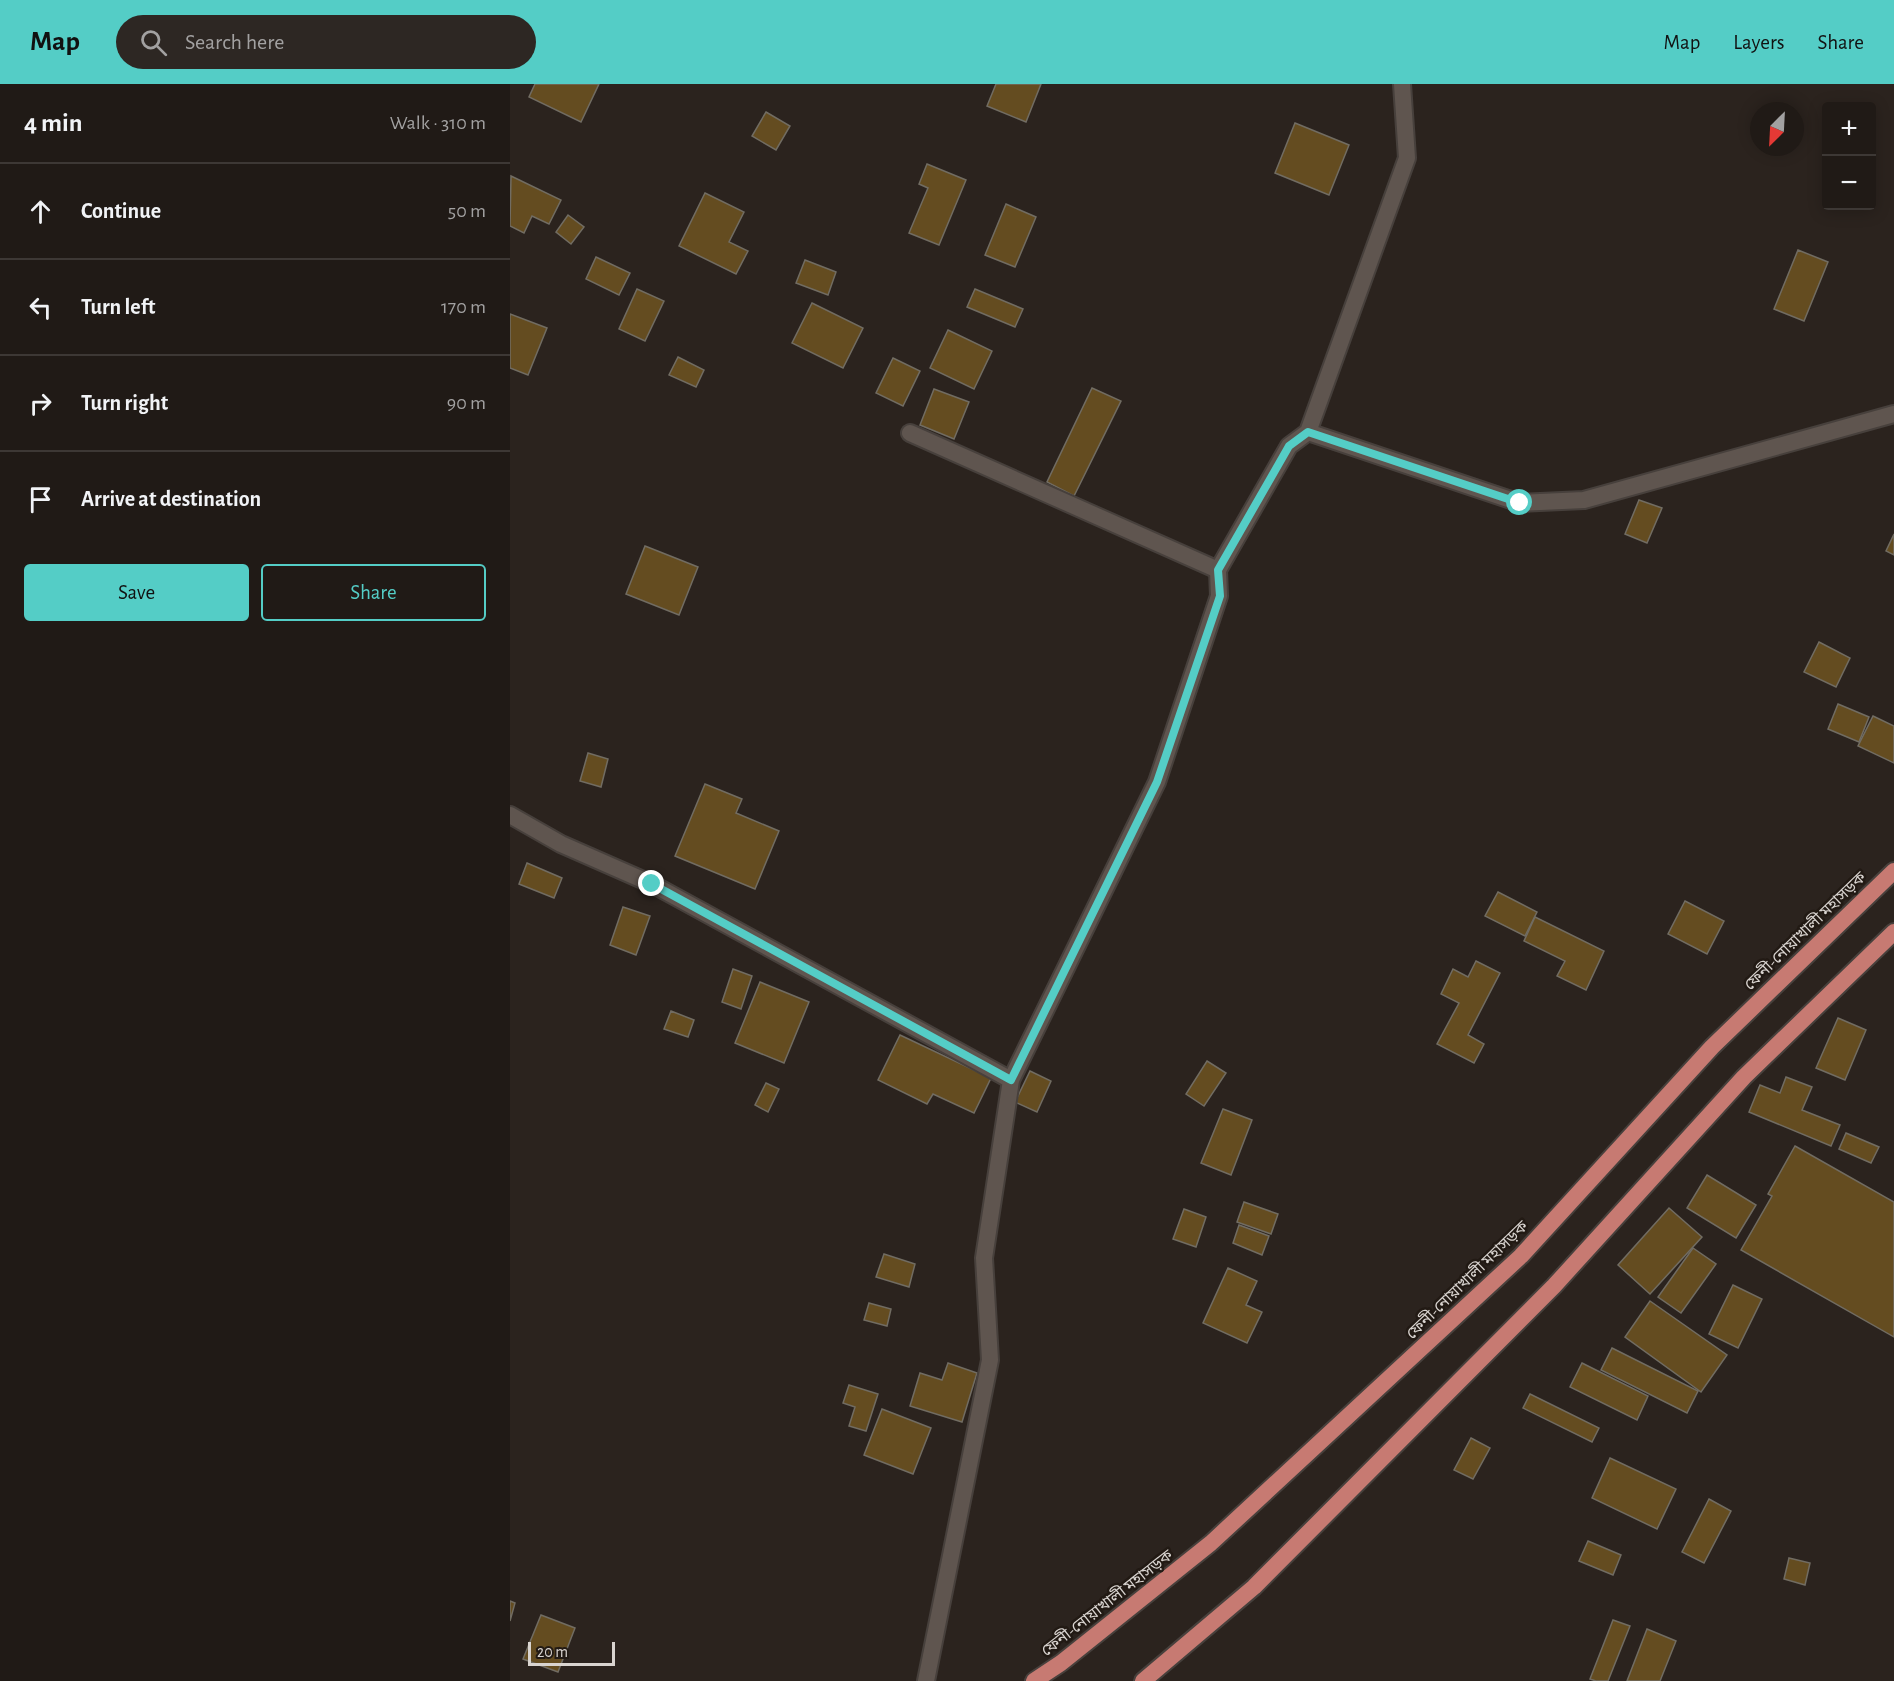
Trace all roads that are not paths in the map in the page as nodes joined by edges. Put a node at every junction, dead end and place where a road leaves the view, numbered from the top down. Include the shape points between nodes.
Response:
1 (1402, 84) edge
2 (1894, 414) edge
3 (1308, 432) junction
4 (910, 433) dead end
5 (1218, 570) junction
6 (510, 815) edge
7 (1894, 871) edge
8 (1894, 932) edge
9 (1011, 1080) junction
10 (926, 1681) edge
11 (1034, 1681) edge
12 (1143, 1681) edge

1 - 3 street via 1407,158
2 - 3 street via 1584,500 1520,503
3 - 5 street via 1289,446
4 - 5 street
5 - 9 street via 1220,596 1157,782
6 - 9 street via 561,844 652,884
7 - 11 highway, ফেনী-নোয়াখালী মহাসড়ক via 1712,1047 1521,1256 1211,1543 1062,1663
8 - 12 highway via 1744,1077 1554,1286 1262,1578
9 - 10 street via 984,1258 990,1360

